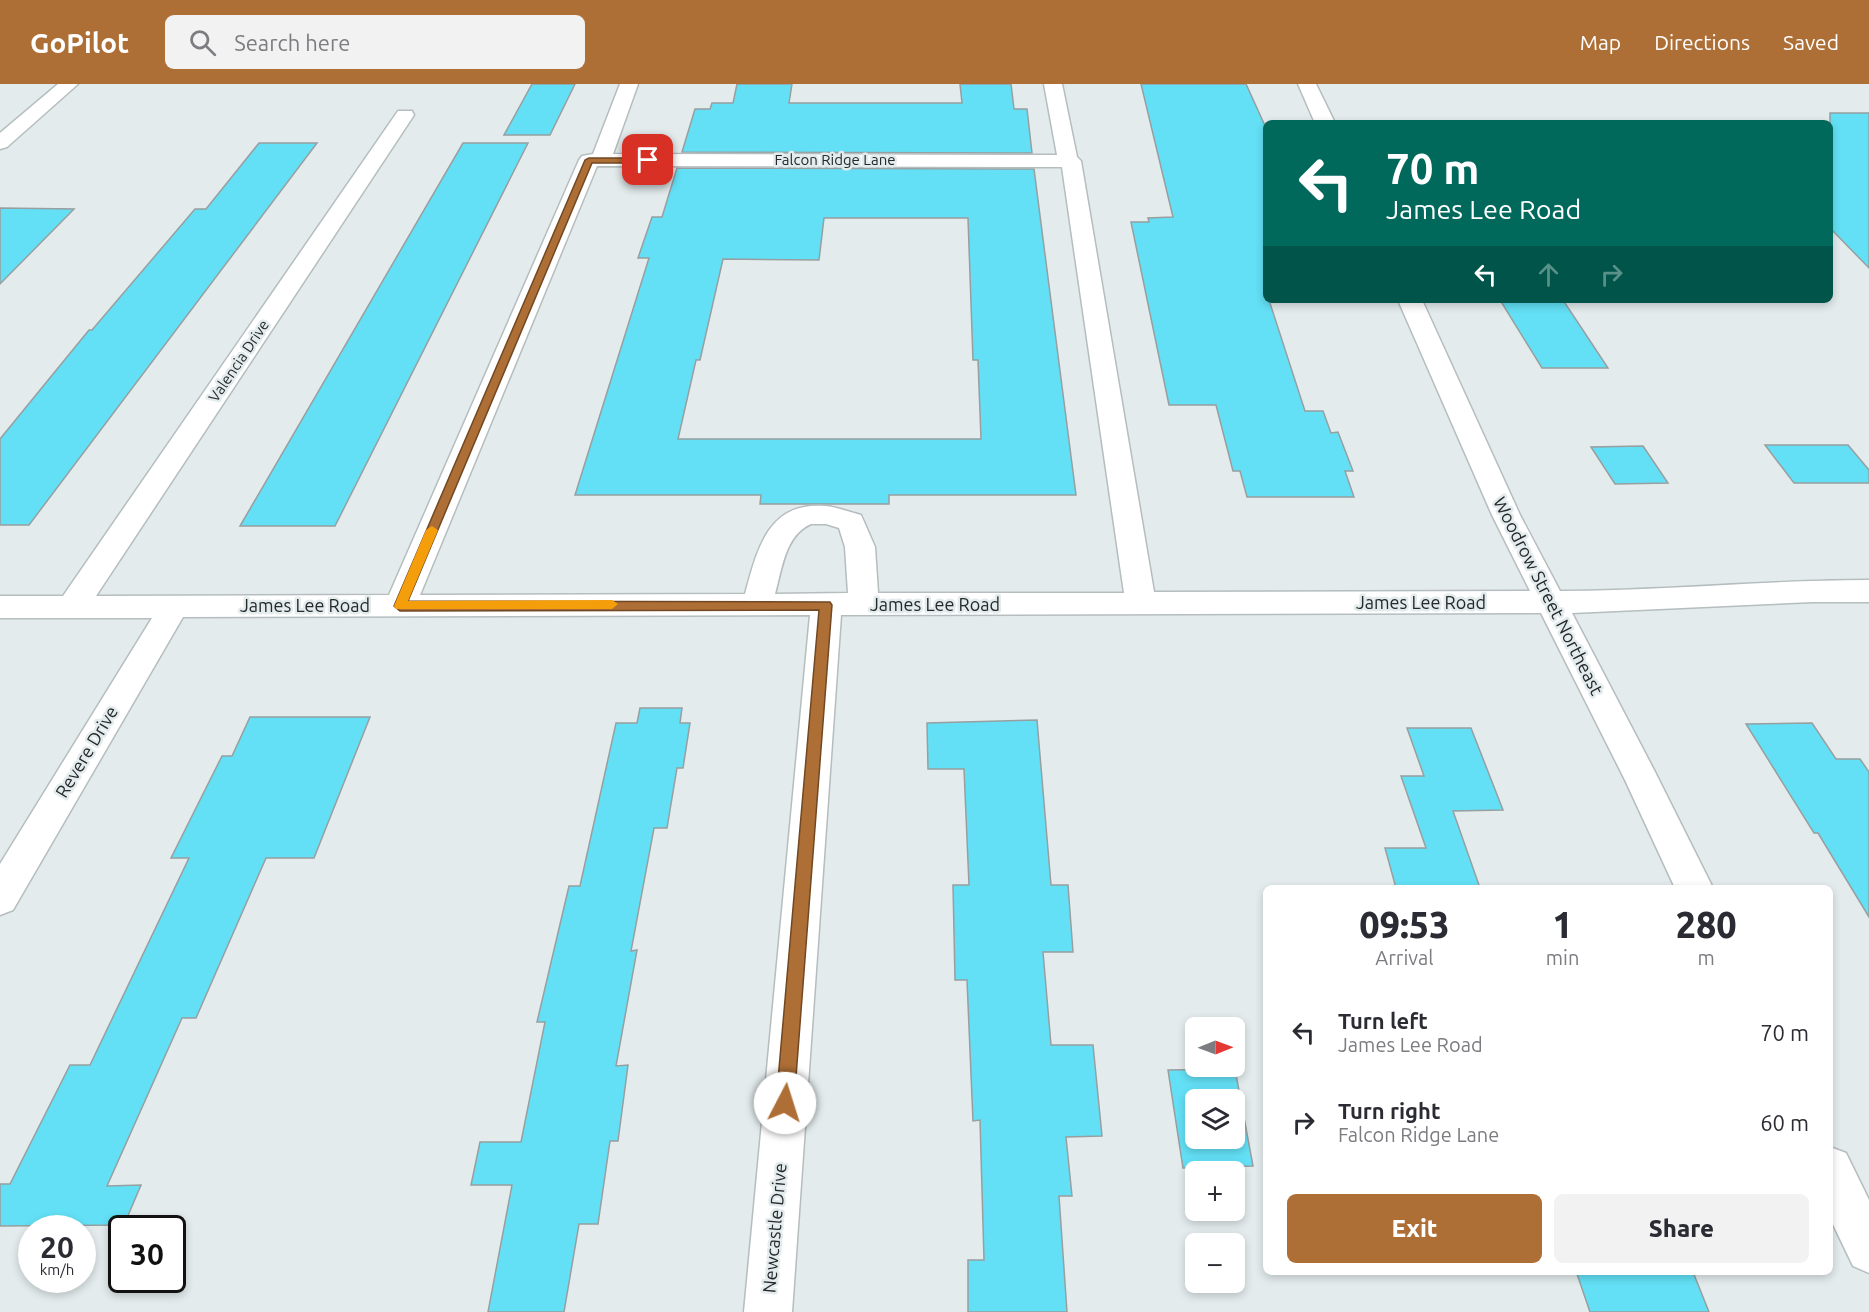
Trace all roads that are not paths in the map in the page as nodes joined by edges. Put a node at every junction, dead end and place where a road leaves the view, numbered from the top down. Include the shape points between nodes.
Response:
1 (69, 84) edge
2 (629, 84) edge
3 (1053, 84) edge
4 (1307, 84) edge
5 (405, 115) dead end
6 (1324, 120) edge
7 (0, 143) edge
8 (602, 160) junction
9 (1068, 161) junction
10 (1411, 303) edge
11 (1869, 591) edge
12 (1550, 602) junction
13 (757, 605) junction
14 (826, 605) junction
15 (864, 605) junction
16 (1141, 605) junction
17 (400, 606) junction
18 (0, 607) edge
19 (72, 607) junction
20 (174, 607) junction
21 (1693, 885) edge
22 (0, 898) edge
23 (1833, 1175) edge
24 (1869, 1250) edge
25 (768, 1312) edge

1 - 7 street
2 - 8 street
3 - 9 street
4 - 6 street
5 - 19 street, Valencia Drive
8 - 9 street, Falcon Ridge Lane
8 - 17 street via 589,160
9 - 16 street via 1071,160
10 - 12 street, Woodrow Street Northeast via 1506,515
11 - 12 street, James Lee Road via 1644,602
12 - 16 street, James Lee Road
12 - 21 street, Woodrow Street Northeast
13 - 14 street, James Lee Road
13 - 15 street via 773,547 785,526 804,514 833,515 851,522 860,547
13 - 17 street, James Lee Road
14 - 15 street, James Lee Road
14 - 25 street, Newcastle Drive
15 - 16 street, James Lee Road
17 - 20 street, James Lee Road
18 - 19 street, James Lee Road
19 - 20 street, James Lee Road
20 - 22 street, Revere Drive
23 - 24 street

